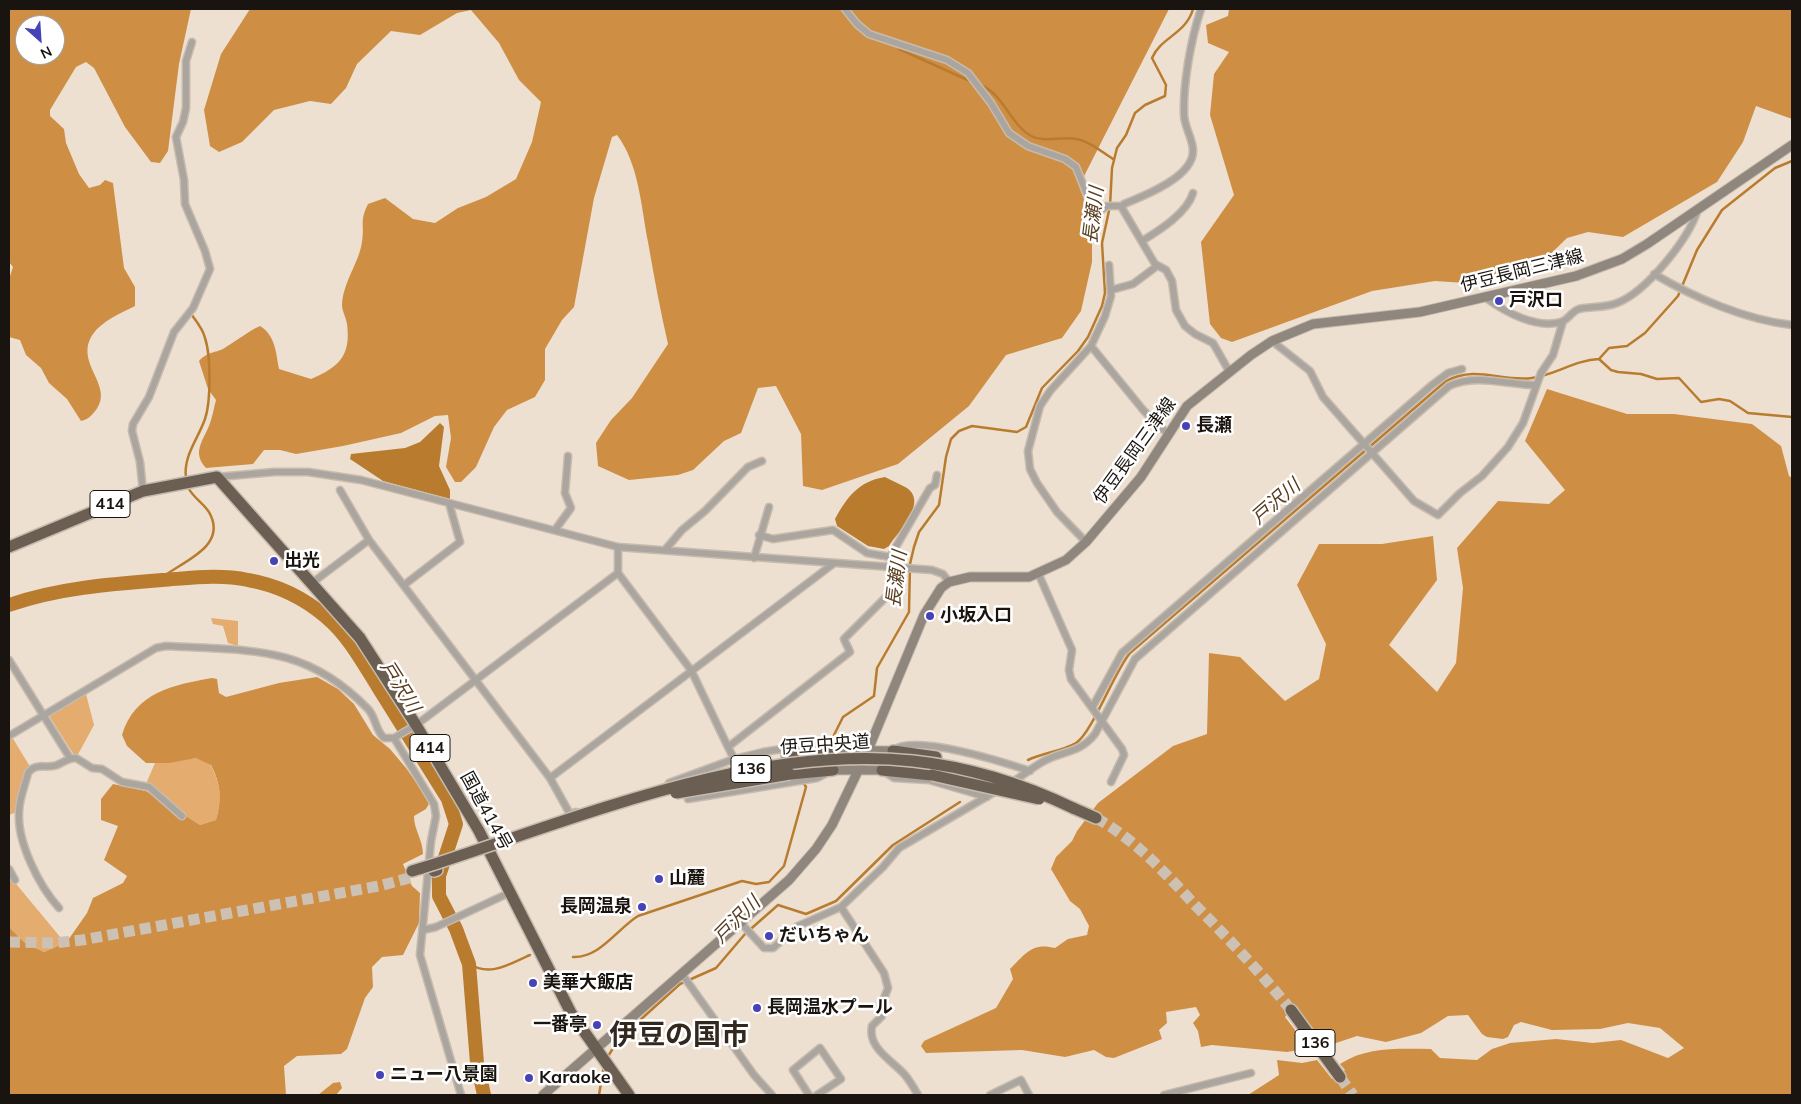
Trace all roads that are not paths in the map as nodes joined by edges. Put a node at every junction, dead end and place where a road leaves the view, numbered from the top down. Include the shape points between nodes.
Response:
1 (845, 9) edge
2 (1201, 9) edge
3 (192, 42) dead end
4 (1792, 145) edge
5 (1193, 193) dead end
6 (1122, 206) junction
7 (1698, 208) junction
8 (1142, 241) junction
9 (1109, 266) dead end
10 (1157, 266) junction
11 (1654, 274) junction
12 (1111, 290) junction
13 (1486, 298) junction
14 (1563, 321) junction
15 (1792, 325) edge
16 (1272, 341) junction
17 (1091, 346) junction
18 (1462, 369) dead end
19 (1229, 371) junction
20 (1536, 385) junction
21 (1168, 434) junction
22 (1364, 445) junction
23 (1371, 453) junction
24 (568, 456) dead end
25 (762, 461) dead end
26 (937, 474) dead end
27 (217, 477) junction
28 (340, 490) dead end
29 (143, 491) junction
30 (449, 503) junction
31 (769, 507) dead end
32 (555, 530) junction
33 (759, 535) junction
34 (369, 540) junction
35 (1086, 542) junction
36 (9, 547) edge
37 (618, 547) junction
38 (665, 550) junction
39 (890, 557) junction
40 (754, 558) junction
41 (833, 564) junction
42 (894, 568) junction
43 (618, 573) junction
44 (1038, 575) junction
45 (949, 582) junction
46 (312, 583) junction
47 (404, 585) junction
48 (9, 660) edge
49 (691, 670) junction
50 (474, 681) junction
51 (1093, 709) junction
52 (43, 715) junction
53 (1101, 720) junction
54 (414, 727) junction
55 (9, 736) edge
56 (397, 737) junction
57 (728, 747) junction
58 (828, 750) joint
59 (845, 750) junction
60 (868, 750) junction
61 (893, 751) junction
62 (70, 758) junction
63 (734, 759) junction
64 (833, 770) junction
65 (857, 770) junction
66 (882, 770) junction
67 (1030, 771) junction
68 (550, 778) junction
69 (1111, 782) dead end
70 (680, 786) junction
71 (750, 788) junction
72 (669, 794) junction
73 (987, 797) junction
74 (688, 799) dead end
75 (1045, 800) junction
76 (1069, 807) junction
77 (182, 816) dead end
78 (1096, 820) tunnel mouth
79 (435, 867) junction
80 (9, 869) edge
81 (417, 873) tunnel mouth
82 (15, 880) dead end
83 (509, 893) junction
84 (841, 907) junction
85 (59, 908) dead end
86 (741, 923) junction
87 (424, 930) junction
88 (682, 974) junction
89 (1289, 1011) tunnel mouth
90 (596, 1050) junction
91 (1251, 1073) dead end
92 (1339, 1078) tunnel mouth
93 (461, 1095) edge
94 (543, 1095) edge
95 (629, 1095) edge
96 (772, 1095) edge
97 (809, 1095) edge
98 (817, 1095) edge
99 (918, 1095) edge
100 (990, 1095) edge
101 (1029, 1095) edge
102 (1164, 1095) edge

1 - 6 street via 869,34 947,60 968,73 1009,133 1028,146 1072,163 1079,172 1092,210 1097,212 1110,206
2 - 6 street via 1193,37 1184,114 1193,154 1179,175
3 - 29 street via 186,62 186,108 176,137 185,204 210,268 193,308 174,332 149,397 133,424
4 - 7 main road, 伊豆長岡三津線
5 - 8 street via 1172,220
6 - 8 street
7 - 11 street via 1684,238
7 - 13 main road, 伊豆長岡三津線 via 1647,244 1599,269
8 - 10 street
9 - 12 street
10 - 12 street via 1133,284
10 - 19 street via 1166,270 1172,281 1176,310 1185,326 1213,343
11 - 14 street via 1644,287 1618,303 1578,309
11 - 15 street via 1678,288 1758,321
12 - 17 street via 1105,316
13 - 14 street via 1526,319 1542,323
13 - 16 main road, 伊豆長岡三津線 via 1420,312 1313,324
14 - 20 street via 1553,355
16 - 19 main road, 伊豆長岡三津線
16 - 22 street via 1310,371 1323,397
17 - 21 street via 1144,411
17 - 35 street via 1040,406 1028,451 1030,469 1037,483
18 - 22 street via 1442,377
19 - 21 main road, 伊豆長岡三津線 via 1195,398
20 - 23 street via 1478,380 1458,382 1449,386
20 - 23 street via 1523,423 1508,447 1482,476 1438,515 1414,501
21 - 35 main road, 伊豆長岡三津線 via 1141,477
22 - 23 street
22 - 51 street via 1122,653
23 - 53 street via 1135,659
24 - 32 street via 565,493 571,508
25 - 38 street via 748,467
26 - 39 street via 935,484
27 - 29 highway, 414
27 - 30 street via 308,472 361,480
27 - 46 highway, 国道414号 / 414
28 - 34 street
29 - 36 highway, 414
30 - 32 street
30 - 47 street via 460,542
31 - 33 street
32 - 37 street
33 - 39 street via 772,539 832,530 867,552
33 - 40 street
34 - 46 street
34 - 47 street
35 - 44 main road, 伊豆長岡三津線 via 1066,560
37 - 38 street
37 - 43 street
38 - 40 street
39 - 42 street
40 - 41 street
41 - 42 street
41 - 49 street
42 - 45 street via 939,572
42 - 57 street via 895,588 844,639 850,652
43 - 49 street
43 - 50 street
44 - 45 main road, 伊豆長岡三津線 via 970,577
44 - 51 street via 1072,650 1071,679
45 - 60 main road via 934,596 924,615
46 - 54 highway, 国道414号 / 414 via 360,638
47 - 50 street
48 - 52 street
49 - 57 street
49 - 68 street
50 - 54 street
50 - 68 street
51 - 53 street
52 - 55 street
52 - 56 street via 156,648 166,646 272,653 302,663 329,675 370,711 378,733 384,738
52 - 62 street
53 - 67 street via 1079,750 1044,761
53 - 69 street via 1124,755
54 - 56 street
54 - 83 highway, 国道414号 / 414 via 478,831
56 - 87 street via 430,797 436,816
57 - 63 street
58 - 59 main road
58 - 70 highway, bridge via 740,765
59 - 60 main road
59 - 63 street via 826,742
60 - 61 main road
60 - 65 main road
61 - 67 street via 903,745 961,751
61 - 76 highway, bridge via 992,770 1051,793
62 - 77 street via 102,769 122,782 149,787
62 - 85 street via 54,766 37,766 29,770 19,809 23,845 46,891
63 - 68 street via 666,785 570,814
63 - 71 street
64 - 65 main road
64 - 71 street via 816,778
64 - 72 highway, bridge
65 - 66 main road
65 - 86 main road via 832,825 816,849 789,880
66 - 73 street via 894,778 929,780
66 - 75 highway, bridge via 932,775
67 - 73 street
70 - 76 highway, 伊豆中央道 / 136, bridge via 751,769 806,761 895,760 986,775
70 - 79 highway, 伊豆中央道 / 136, bridge
71 - 74 street
72 - 75 highway, 伊豆中央道 / 136, bridge via 774,770 869,763 914,766 971,776
72 - 79 highway, 伊豆中央道 / 136
73 - 84 street via 899,848
75 - 76 highway, 伊豆中央道 / 136
76 - 78 highway, 伊豆中央道 / 136
79 - 81 highway, 伊豆中央道 / 136, bridge
80 - 82 street
83 - 87 street
83 - 90 highway, 国道414号 / 414 via 570,1013
84 - 86 street via 805,922 769,950
84 - 99 street via 884,973 888,985 881,1006 882,1016 872,1026 872,1037
86 - 88 main road
87 - 93 street via 420,955
88 - 90 main road
88 - 96 street via 754,1075
89 - 92 highway, 136
90 - 94 main road
90 - 95 highway, 国道414号 / 414
91 - 102 street
97 - 98 street via 793,1070 820,1048 841,1079
100 - 101 street via 1021,1080

